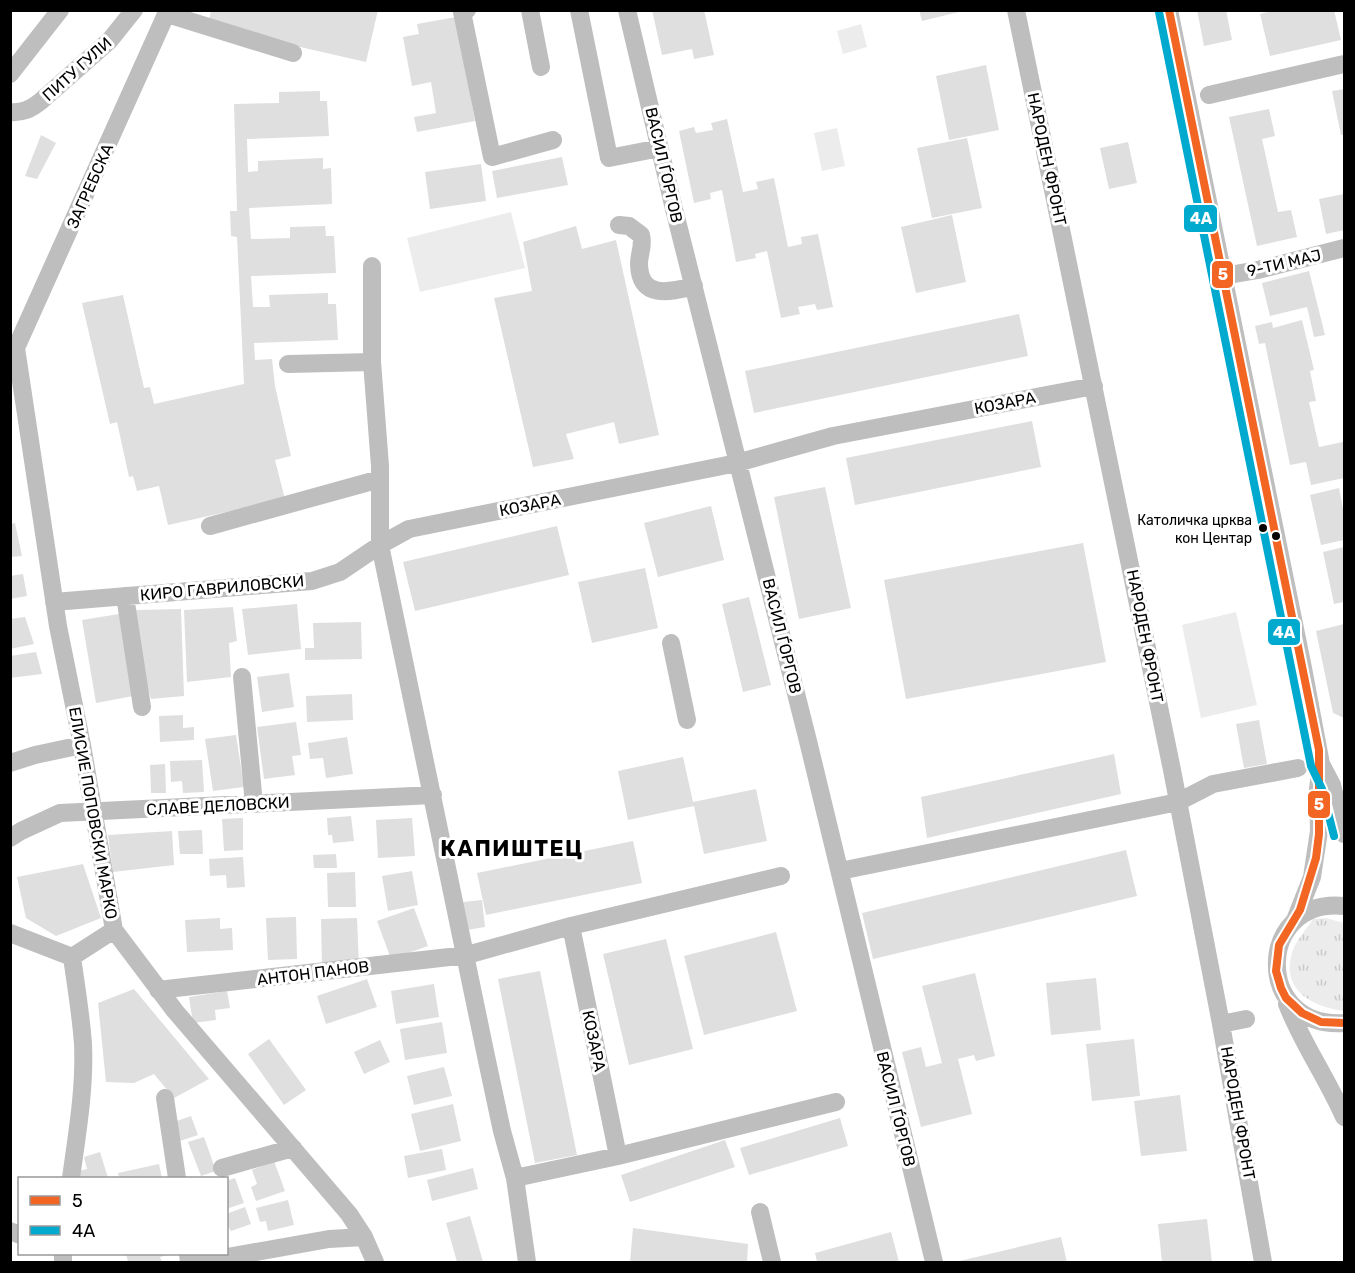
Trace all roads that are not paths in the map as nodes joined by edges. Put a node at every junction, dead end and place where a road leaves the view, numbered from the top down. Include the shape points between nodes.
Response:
1 (60, 10) edge
2 (134, 10) edge
3 (467, 10) edge
4 (530, 10) edge
5 (579, 10) edge
6 (627, 10) edge
7 (1016, 10) edge
8 (1168, 10) edge
9 (167, 12) edge
10 (293, 53) dead end
11 (1344, 64) edge
12 (541, 67) dead end
13 (10, 74) edge
14 (1209, 95) dead end
15 (10, 112) edge
16 (553, 140) dead end
17 (660, 148) junction
18 (619, 225) dead end
19 (1344, 248) edge
20 (372, 266) dead end
21 (1223, 276) junction
22 (694, 286) junction
23 (13, 354) edge
24 (372, 362) junction
25 (288, 364) dead end
26 (1094, 386) junction
27 (737, 463) junction
28 (380, 479) junction
29 (210, 526) dead end
30 (380, 545) junction
31 (125, 596) junction
32 (54, 602) junction
33 (671, 643) dead end
34 (242, 677) dead end
35 (141, 707) dead end
36 (687, 720) dead end
37 (82, 745) junction
38 (10, 764) edge
39 (1321, 764) junction
40 (1298, 768) dead end
41 (433, 795) junction
42 (1178, 802) junction
43 (254, 804) junction
44 (93, 812) junction
45 (1344, 834) edge
46 (10, 838) edge
47 (840, 871) junction
48 (781, 876) dead end
49 (1344, 906) edge
50 (1295, 920) junction
51 (571, 926) junction
52 (114, 930) junction
53 (10, 933) edge
54 (466, 955) junction
55 (72, 957) junction
56 (158, 990) junction
57 (1283, 994) junction
58 (1246, 1019) dead end
59 (1344, 1023) edge
60 (1221, 1024) junction
61 (165, 1098) dead end
62 (836, 1102) dead end
63 (1344, 1117) edge
64 (293, 1148) junction
65 (618, 1156) junction
66 (222, 1168) dead end
67 (71, 1177) edge
68 (177, 1177) edge
69 (515, 1178) junction
70 (760, 1212) dead end
71 (364, 1237) junction
72 (285, 1255) edge
73 (200, 1263) edge
74 (375, 1263) edge
75 (527, 1263) edge
76 (772, 1263) edge
77 (934, 1263) edge
78 (1263, 1263) edge

1 - 13 street
2 - 15 street, ПИТУ ГУЛИ via 110,40 41,101 30,110
3 - 16 street via 462,12 492,157
4 - 12 street
5 - 17 street via 609,158
6 - 17 street, ВАСИЛ ЃОРГОВ
7 - 26 street, НАРОДЕН ФРОНТ
8 - 21 street
9 - 10 street
9 - 23 street, ЗАГРЕБСКА
11 - 14 street
17 - 22 street, ВАСИЛ ЃОРГОВ
18 - 22 street via 641,235 639,264 646,285 660,292
19 - 21 street, 9-ТИ МАЈ
20 - 24 street
21 - 39 street
22 - 27 street, ВАСИЛ ЃОРГОВ
23 - 32 street, ЕЛИСИЕ ПОПОВСКИ МАРКО
24 - 25 street
24 - 28 street
26 - 27 street, КОЗАРА via 833,436
26 - 42 street, НАРОДЕН ФРОНТ
27 - 30 street, КОЗАРА via 409,529
27 - 47 street, ВАСИЛ ЃОРГОВ
28 - 29 street
28 - 30 street
30 - 31 street, КИРО ГАВРИЛОВСКИ via 340,572 312,581
30 - 41 street
31 - 32 street, КИРО ГАВРИЛОВСКИ
31 - 35 street
32 - 37 street, ЕЛИСИЕ ПОПОВСКИ МАРКО
33 - 36 street
34 - 43 street
37 - 38 street
37 - 44 street, ЕЛИСИЕ ПОПОВСКИ МАРКО
39 - 45 street via 1332,785
39 - 50 street via 1318,846 1312,877
40 - 42 street via 1213,784
41 - 43 street, СЛАВЕ ДЕЛОВСКИ
41 - 54 street
42 - 47 street
42 - 60 street, НАРОДЕН ФРОНТ
43 - 44 street, СЛАВЕ ДЕЛОВСКИ
44 - 46 street, СЛАВЕ ДЕЛОВСКИ via 60,813
44 - 52 street, ЕЛИСИЕ ПОПОВСКИ МАРКО
47 - 77 street, ВАСИЛ ЃОРГОВ
48 - 51 street
49 - 50 street via 1326,906
50 - 57 street via 1276,955 1276,975
51 - 54 street
51 - 65 street, КОЗАРА
52 - 55 street
52 - 56 street, ЕЛИСИЕ ПОПОВСКИ МАРКО
53 - 55 street
54 - 56 street, АНТОН ПАНОВ
54 - 69 street
55 - 67 street via 83,1047
56 - 64 street, ЕЛИСИЕ ПОПОВСКИ МАРКО
57 - 59 street via 1307,1017 1324,1023
57 - 63 street
58 - 60 street
60 - 78 street, НАРОДЕН ФРОНТ
61 - 68 street
62 - 65 street
64 - 66 street
64 - 71 street, ЕЛИСИЕ ПОПОВСКИ МАРКО
65 - 69 street
69 - 75 street
70 - 76 street
71 - 72 street via 329,1239
71 - 74 street, ЕЛИСИЕ ПОПОВСКИ МАРКО
72 - 73 street

